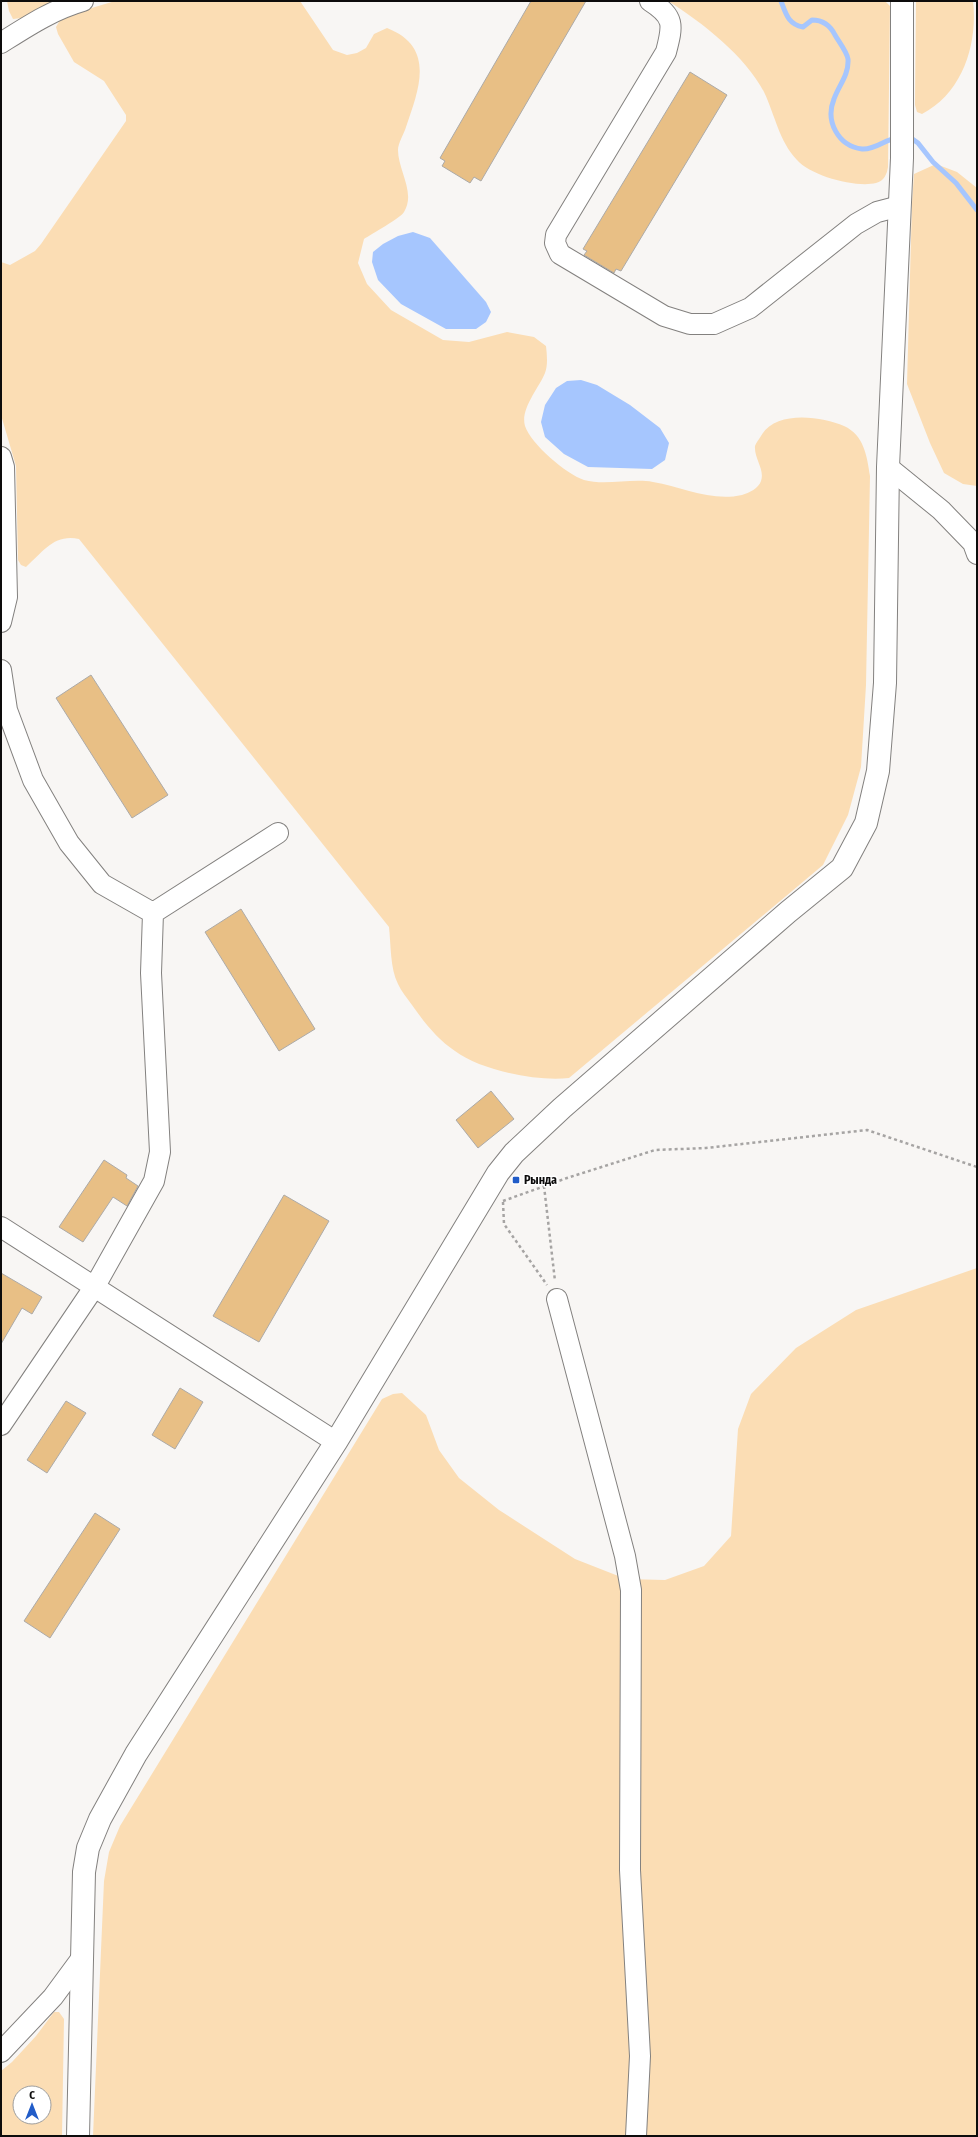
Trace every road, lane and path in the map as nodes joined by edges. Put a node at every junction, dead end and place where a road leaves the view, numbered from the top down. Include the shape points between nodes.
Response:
1 (83, 1) edge
2 (650, 1) edge
3 (902, 1) edge
4 (1, 43) edge
5 (900, 206) junction
6 (1, 457) edge
7 (888, 467) junction
8 (977, 554) edge
9 (1, 622) edge
10 (1, 670) edge
11 (278, 833) dead end
12 (153, 913) junction
13 (977, 1167) edge
14 (544, 1186) junction
15 (493, 1198) junction
16 (1, 1227) edge
17 (95, 1286) junction
18 (557, 1299) junction
19 (1, 1425) edge
20 (336, 1442) junction
21 (81, 1959) junction
22 (1, 2052) edge
23 (78, 2136) edge
24 (636, 2136) edge

1 - 4 street via 42,17
2 - 5 street via 665,11 672,29 666,52 556,235 555,243 560,254 664,316 690,324 714,324 750,308 856,224 876,212
3 - 5 main road
5 - 7 main road
6 - 9 street via 4,467 7,597
7 - 8 street via 941,510 973,543
7 - 15 main road via 885,683 878,771 866,823 842,868 562,1108 514,1153
10 - 12 street via 7,710 33,780 69,843 102,884
11 - 12 street
12 - 17 street via 151,973 160,1152 154,1181
13 - 14 path via 867,1130 706,1148 655,1150
14 - 15 path
14 - 18 path
15 - 18 path via 504,1224
15 - 20 main road
16 - 17 street
17 - 19 street
17 - 20 street
18 - 24 street via 625,1556 631,1590 630,1870 640,2056
20 - 21 main road via 136,1754 100,1820 88,1848 82,1892
21 - 22 street via 53,1997
21 - 23 main road

